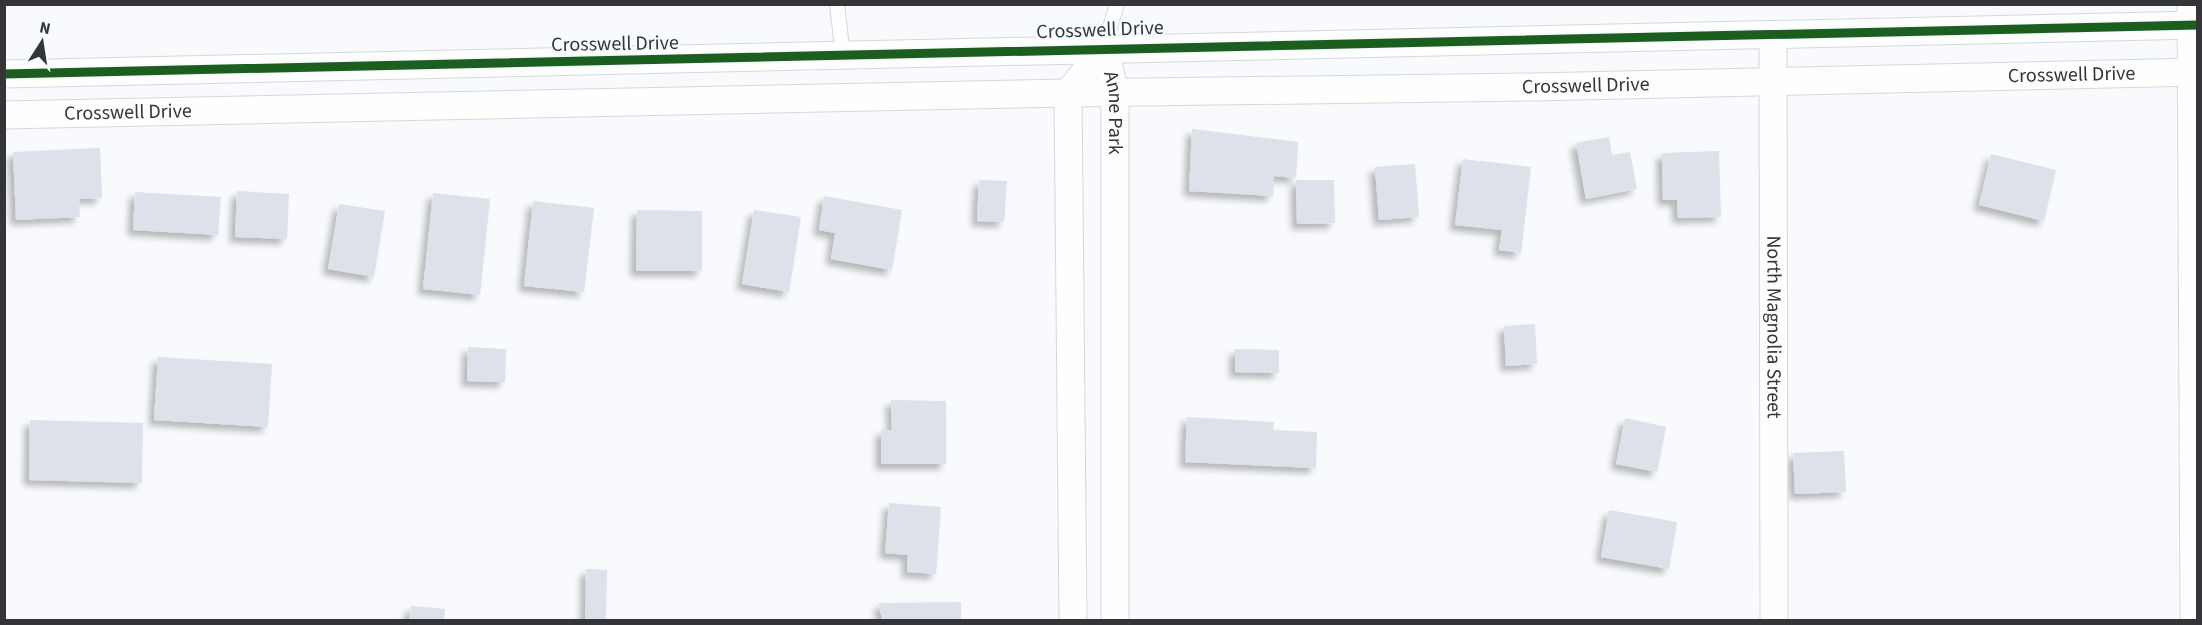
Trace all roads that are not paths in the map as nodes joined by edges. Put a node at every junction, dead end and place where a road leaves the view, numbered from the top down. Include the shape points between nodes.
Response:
1 (837, 4) edge
2 (1117, 4) edge
3 (2195, 18) edge
4 (1773, 34) junction
5 (1104, 48) junction
6 (843, 57) junction
7 (2196, 72) edge
8 (4, 74) edge
9 (1772, 83) junction
10 (1115, 92) junction
11 (1068, 93) junction
12 (4, 115) edge
13 (2197, 529) edge
14 (1073, 621) edge
15 (1115, 621) edge
16 (1774, 621) edge
17 (2197, 621) edge

1 - 6 lane
2 - 5 lane
3 - 4 street, Crosswell Drive
3 - 7 main road
4 - 5 street, Crosswell Drive
4 - 9 street, North Magnolia Street
5 - 6 street, Crosswell Drive
5 - 10 street, Anne Park
5 - 11 street, Anne Park
6 - 8 street, Crosswell Drive
7 - 9 street, Crosswell Drive
7 - 13 main road
9 - 10 street, Crosswell Drive
9 - 16 street, North Magnolia Street
10 - 11 street, Crosswell Drive
10 - 15 street, Anne Park
11 - 12 street, Crosswell Drive
11 - 14 street
13 - 17 main road

